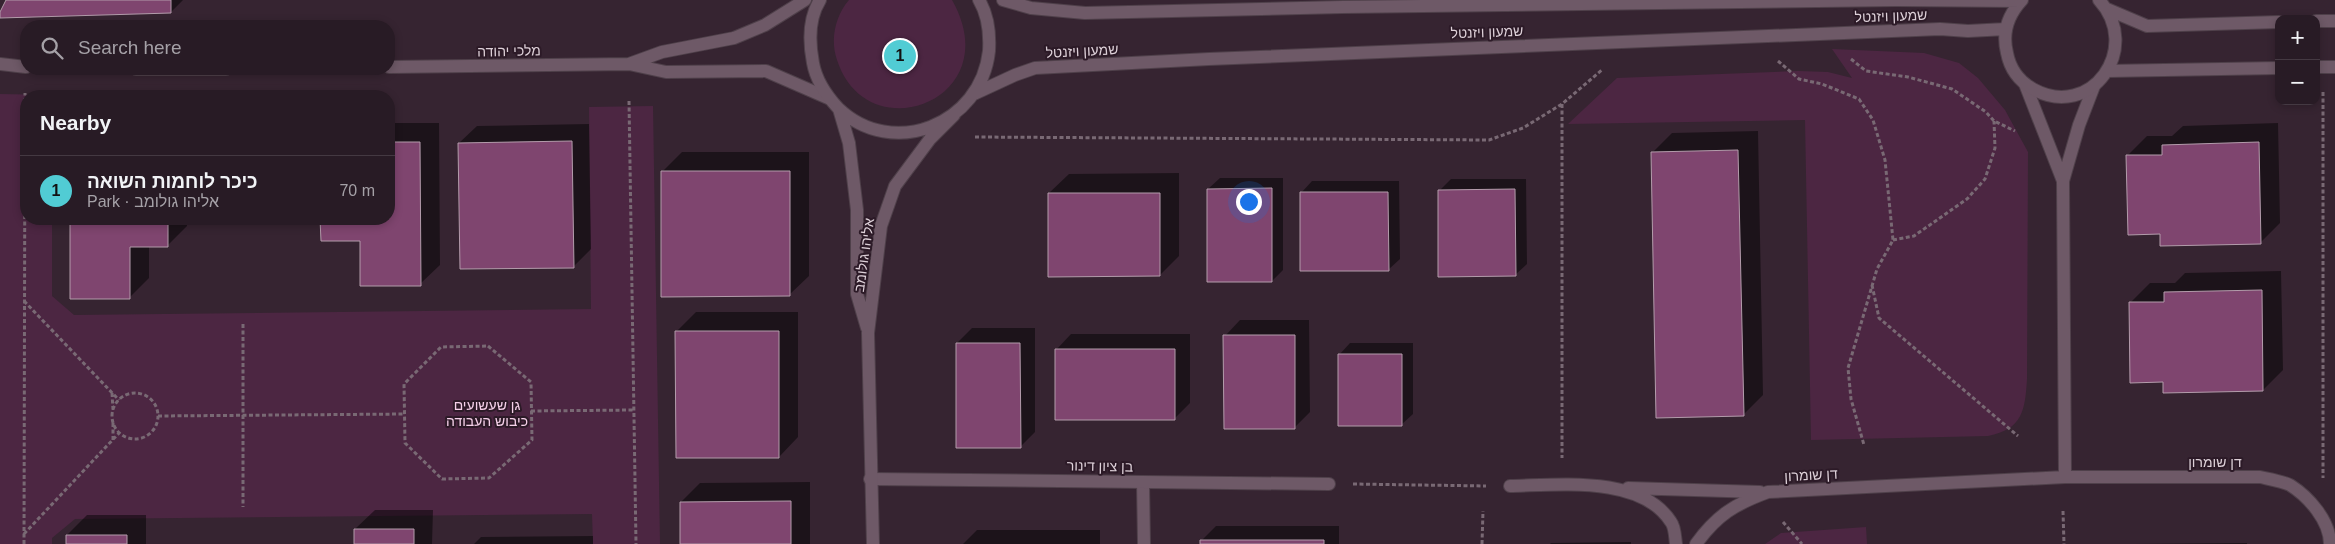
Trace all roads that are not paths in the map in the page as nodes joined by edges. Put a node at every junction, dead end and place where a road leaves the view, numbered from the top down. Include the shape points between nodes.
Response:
1 (805, 0) edge
2 (820, 0) edge
3 (979, 0) edge
4 (1003, 0) edge
5 (1896, 0) edge
6 (2021, 0) edge
7 (1825, 1) edge
8 (2103, 4) edge
9 (2320, 21) edge
10 (2335, 21) edge
11 (2275, 22) edge
12 (2006, 29) junction
13 (0, 64) edge
14 (629, 64) junction
15 (20, 66) edge
16 (395, 67) edge
17 (2275, 68) edge
18 (2108, 71) junction
19 (2025, 84) junction
20 (2094, 86) junction
21 (974, 94) junction
22 (828, 98) junction
23 (839, 108) junction
24 (954, 115) junction
25 (2063, 182) junction
26 (868, 333) junction
27 (2065, 477) junction
28 (870, 478) junction
29 (1143, 482) junction
30 (1330, 484) road end
31 (1510, 486) road end
32 (1618, 488) junction
33 (1768, 492) junction
34 (873, 544) edge
35 (1144, 544) edge
36 (1676, 544) edge
37 (1696, 544) edge
38 (2330, 544) edge

1 - 14 street, מלכי יהודה via 766,25 734,38 662,52
2 - 22 street via 811,24 810,45 814,73
3 - 21 street via 990,37 987,68
4 - 7 street, שמעון ויזנטל via 1032,8 1085,13
5 - 6 street, שמעון ויזנטל
5 - 7 street, שמעון ויזנטל
6 - 12 street
8 - 11 street via 2147,26
8 - 18 street via 2114,24 2117,40 2115,56
9 - 10 street
12 - 19 street via 2008,60
12 - 21 street, שמעון ויזנטל via 1209,58 1035,68
13 - 15 street
14 - 16 street, מלכי יהודה
14 - 22 street, מלכי יהודה via 666,72 766,72
17 - 18 street
18 - 20 street
19 - 20 street via 2041,93 2060,97 2078,94
19 - 25 street
20 - 25 street
21 - 24 street, אליהו גולומב
22 - 23 street
23 - 24 street via 848,117 873,129 902,134 929,128
23 - 26 street, אליהו גולומב via 849,143 857,210 857,294
24 - 26 street, אליהו גולומב via 930,139 895,186 881,226
25 - 27 street
26 - 28 street, אליהו גולומב
27 - 33 street, דן שומרון
27 - 38 street, דן שומרון via 2260,477 2289,485 2310,502 2330,535
28 - 29 street, בן ציון דינור
28 - 34 street, אליהו גולומב
29 - 30 street, בן ציון דינור
29 - 35 street
31 - 32 street, דן שומרון
32 - 33 street, דן שומרון
32 - 36 street via 1652,501 1672,523
33 - 37 street, דן שומרון via 1740,502 1721,514

